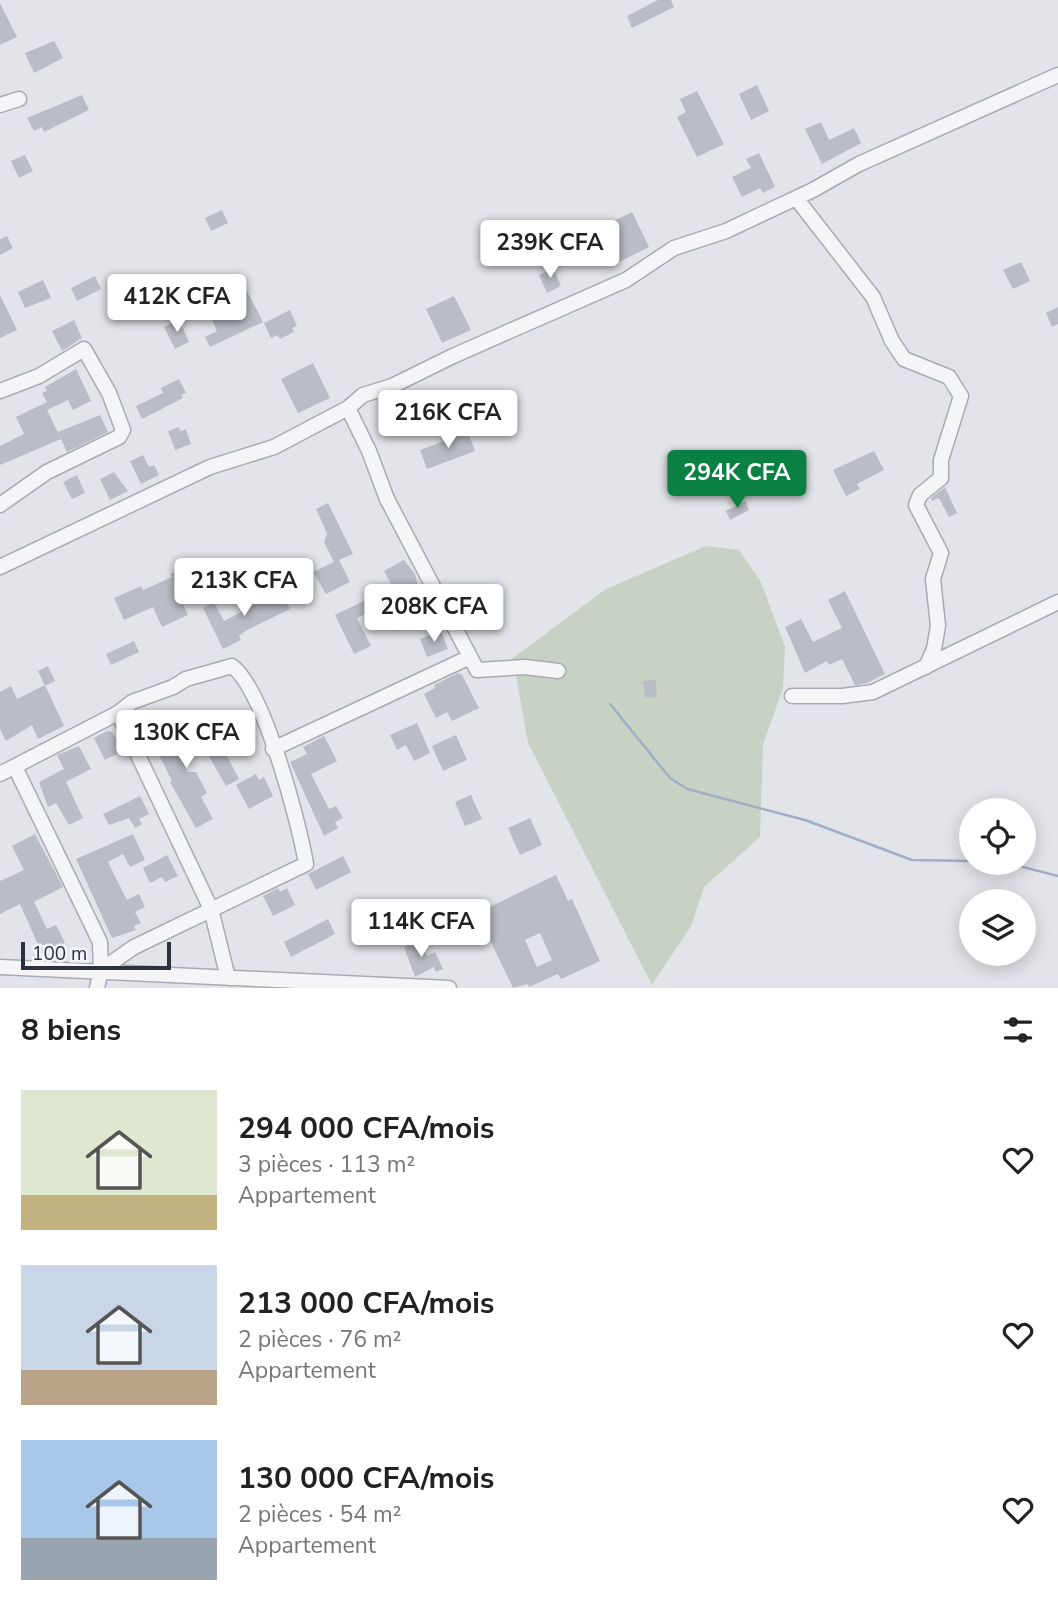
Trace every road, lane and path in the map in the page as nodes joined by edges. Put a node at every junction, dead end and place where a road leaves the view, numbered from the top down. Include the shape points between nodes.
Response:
1 (1058, 75) edge
2 (19, 99) dead end
3 (0, 105) edge
4 (796, 198) junction
5 (0, 391) edge
6 (348, 408) junction
7 (0, 505) edge
8 (0, 567) edge
9 (1058, 602) edge
10 (470, 657) junction
11 (926, 667) junction
12 (558, 671) dead end
13 (792, 696) dead end
14 (118, 713) junction
15 (273, 749) junction
16 (15, 767) junction
17 (0, 774) edge
18 (211, 909) junction
19 (0, 967) edge
20 (101, 970) junction
21 (228, 978) junction
22 (249, 984) edge
23 (401, 986) edge
24 (97, 988) edge
25 (449, 988) edge

1 - 4 street via 859,164
2 - 3 street
4 - 6 street via 726,231 674,248 626,281 363,395
4 - 11 street via 873,297 904,359 949,377 961,396 941,460 941,478 920,495 916,505 941,553 933,579 938,626
5 - 7 street via 39,376 84,349 123,430 119,437 47,472
6 - 8 street via 274,447 210,467
6 - 10 street via 387,499
9 - 11 street
10 - 12 street via 477,670 525,667
10 - 15 street
11 - 13 street via 873,692
14 - 15 street via 132,702 186,679 232,666 259,705
14 - 16 street
14 - 18 street
15 - 18 street via 302,836 306,864
16 - 17 street
16 - 20 street via 100,942
18 - 20 street via 134,947
18 - 21 street
19 - 20 street
20 - 21 street
20 - 24 street
21 - 22 street
22 - 23 street
23 - 25 street

